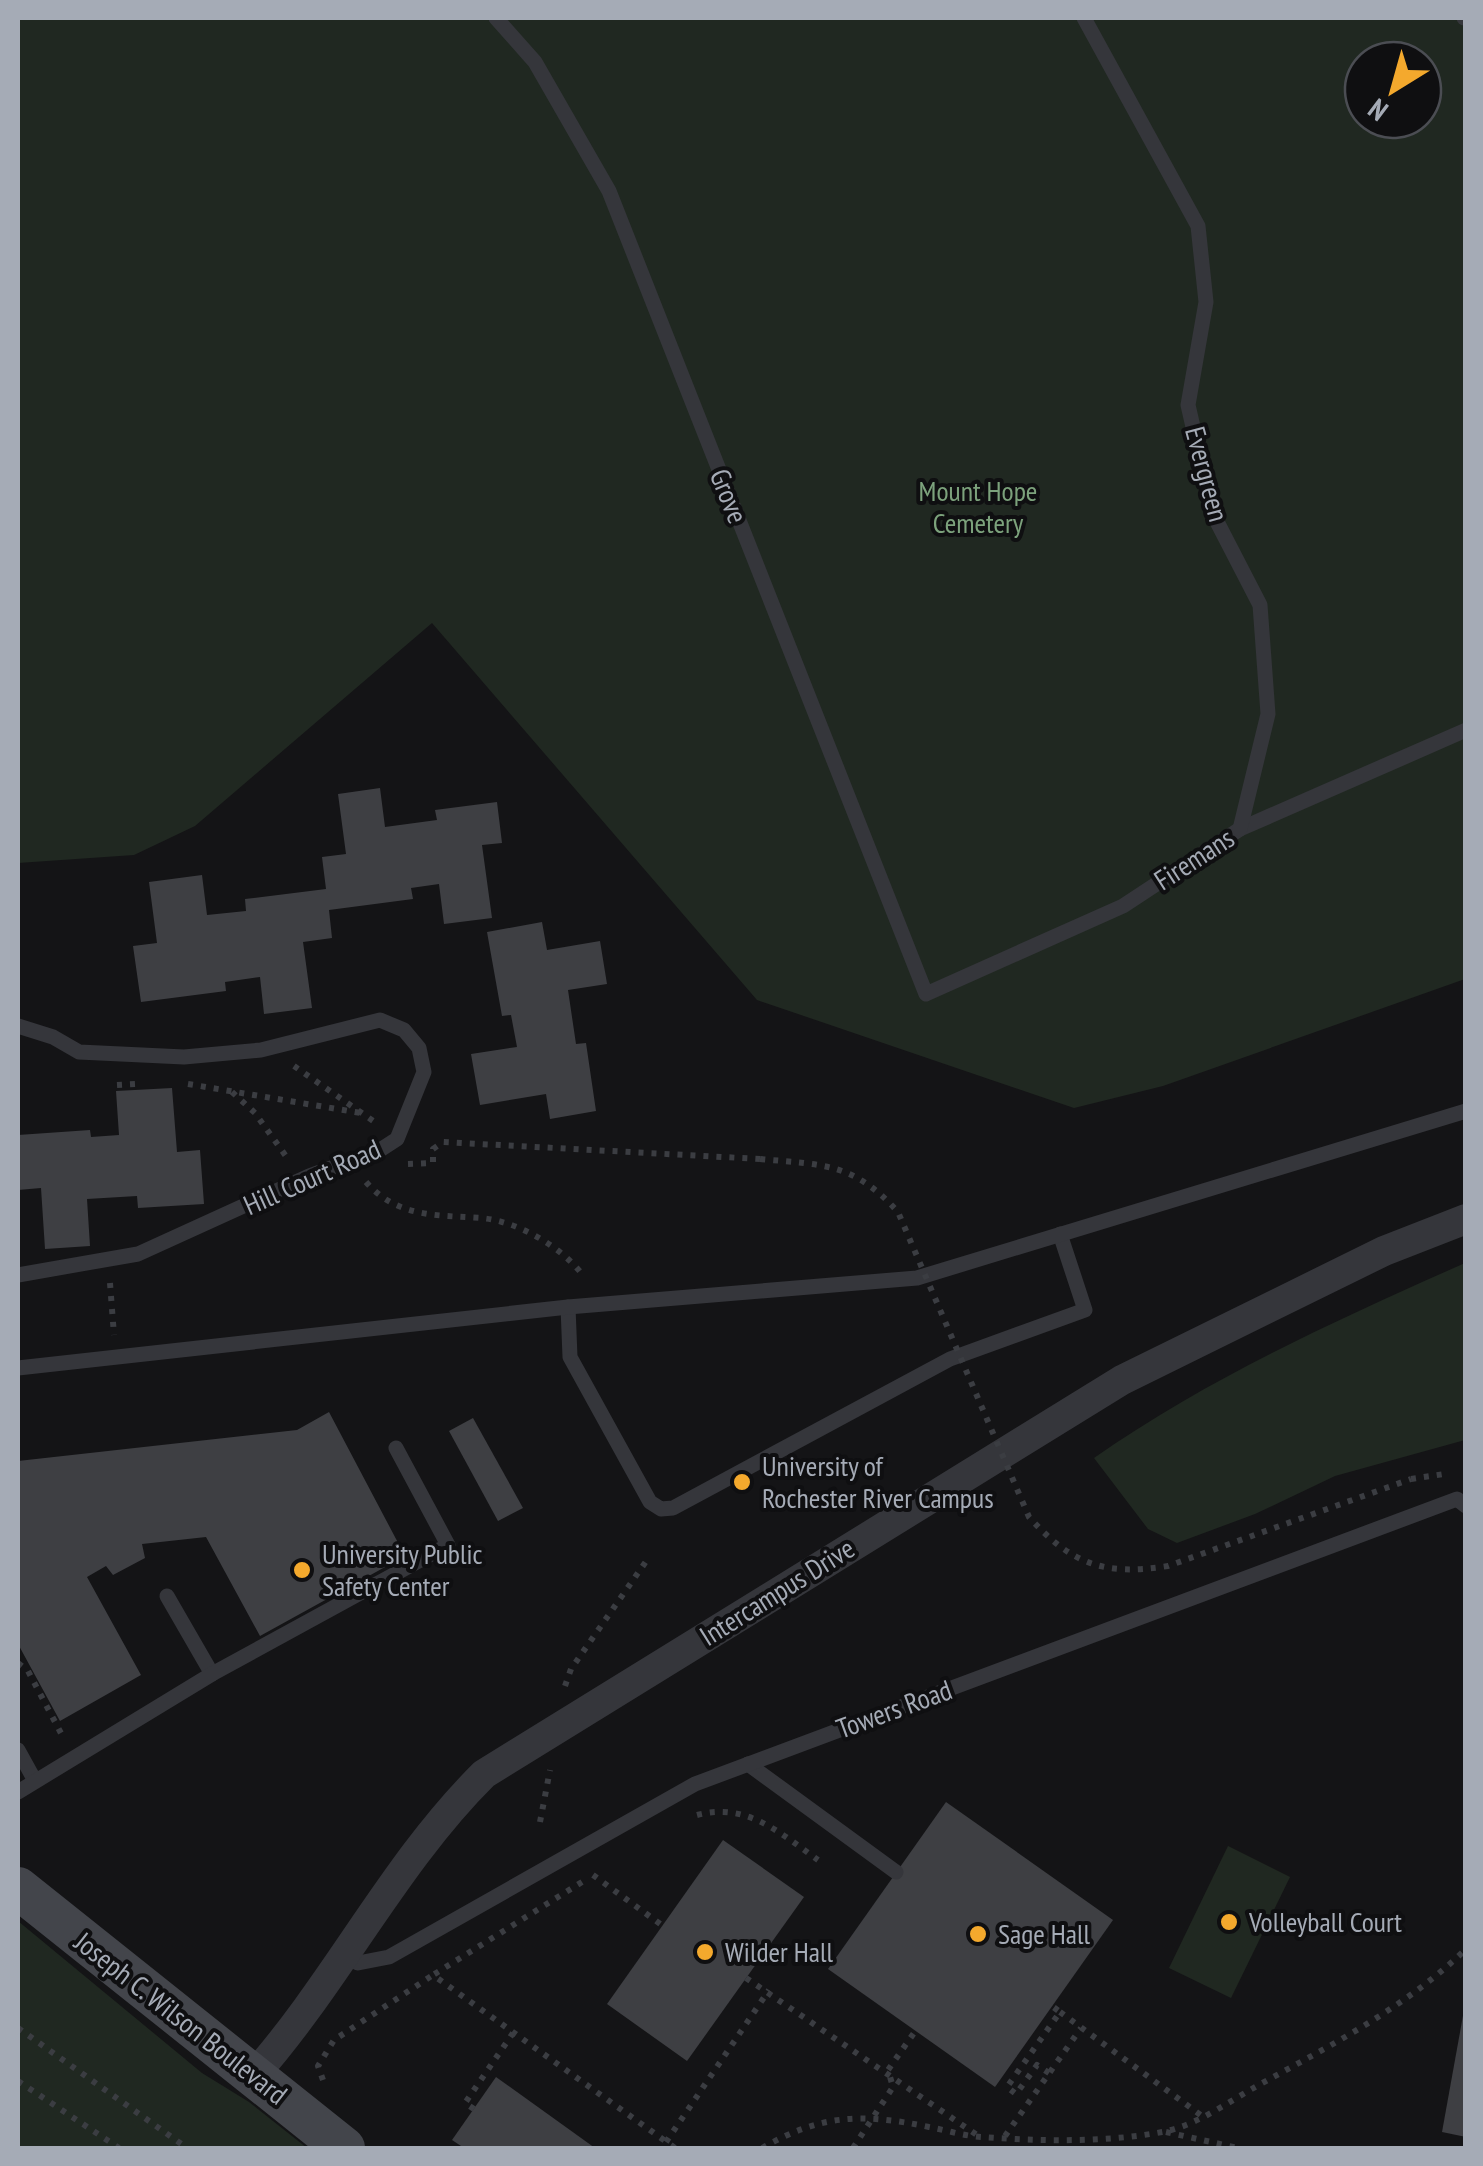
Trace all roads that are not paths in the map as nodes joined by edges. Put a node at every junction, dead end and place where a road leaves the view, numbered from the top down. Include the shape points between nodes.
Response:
1 (496, 18) edge
2 (1084, 18) edge
3 (1466, 730) edge
4 (1240, 829) junction
5 (926, 994) joint
6 (18, 1026) edge
7 (1466, 1112) edge
8 (1466, 1218) edge
9 (1060, 1234) junction
10 (18, 1275) edge
11 (568, 1307) junction
12 (18, 1368) edge
13 (396, 1448) dead end
14 (1466, 1506) edge
15 (167, 1596) dead end
16 (212, 1674) junction
17 (18, 1750) edge
18 (748, 1764) junction
19 (34, 1779) junction
20 (18, 1792) edge
21 (896, 1872) dead end
22 (18, 1888) edge
23 (344, 1956) junction
24 (254, 2074) junction
25 (344, 2148) edge

1 - 5 lane, Grove via 535,62 608,191
2 - 4 lane, Evergreen via 1198,226 1206,302 1188,406 1214,514 1260,605 1268,714
3 - 4 lane, Firemans
4 - 5 lane, Firemans via 1124,906
6 - 10 lane, Hill Court Road via 79,1052 131,1058 222,1054 380,1020 404,1030 420,1048 424,1072 397,1139 138,1254
7 - 9 lane
8 - 23 street, Intercampus Drive via 1384,1250 1122,1380 500,1763 439,1819
9 - 11 lane via 917,1278
9 - 11 lane via 1085,1310 950,1359 673,1508 650,1502 570,1356
11 - 12 lane
13 - 16 lane via 448,1545
14 - 18 lane, Towers Road via 1457,1499
15 - 16 lane
16 - 19 lane
17 - 19 lane
18 - 21 lane
18 - 23 lane, Towers Road via 695,1784 389,1957 358,1963
19 - 20 lane
22 - 24 street, Joseph C. Wilson Boulevard
23 - 24 street, Intercampus Drive
24 - 25 street, Joseph C. Wilson Boulevard

